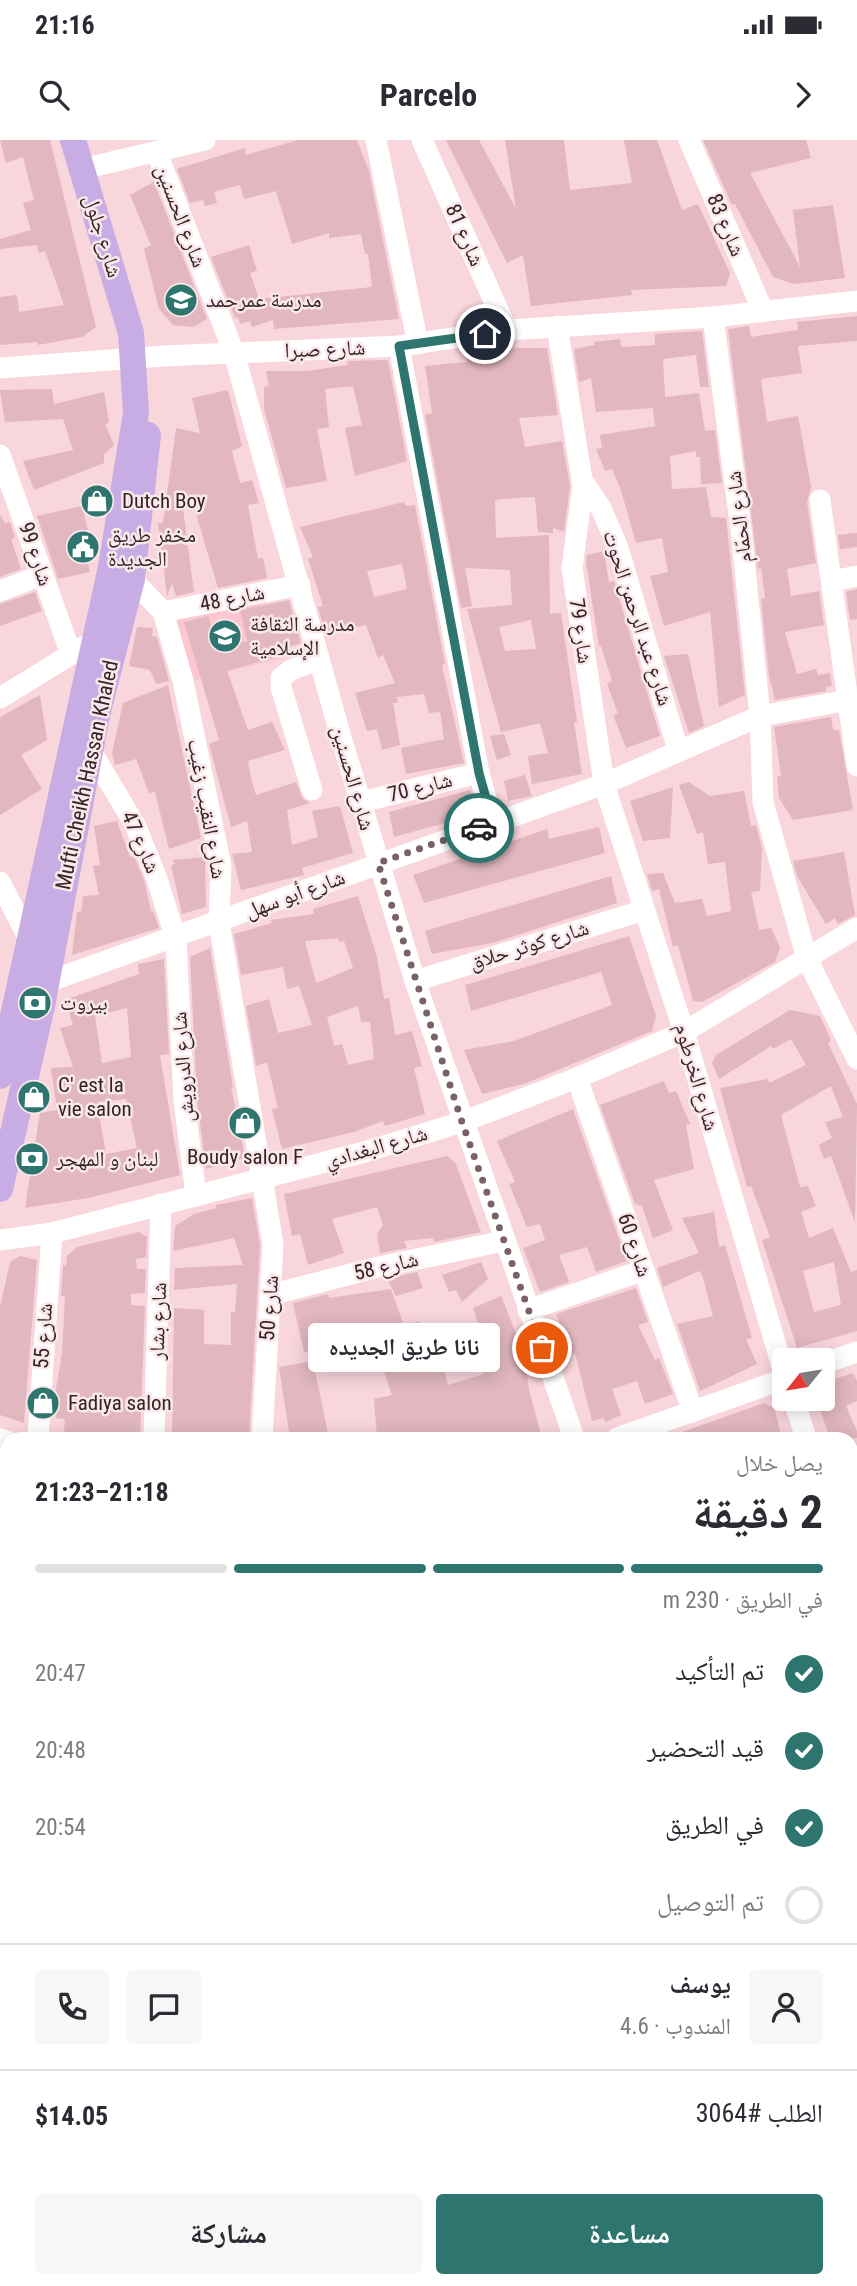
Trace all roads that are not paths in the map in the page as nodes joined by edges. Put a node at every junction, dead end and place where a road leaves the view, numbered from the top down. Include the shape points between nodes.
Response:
1 (74, 140) edge
2 (205, 140) edge
3 (376, 140) edge
4 (422, 140) edge
5 (689, 140) edge
6 (158, 153) junction
7 (82, 169) junction
8 (857, 301) edge
9 (762, 311) junction
10 (713, 317) junction
11 (556, 326) junction
12 (507, 330) junction
13 (409, 345) junction
14 (136, 350) junction
15 (234, 353) junction
16 (0, 368) edge
17 (0, 455) edge
18 (581, 478) junction
19 (820, 500) dead end
20 (9, 504) edge
21 (42, 575) junction
22 (857, 576) edge
23 (132, 579) junction
24 (832, 581) junction
25 (300, 584) junction
26 (0, 591) edge
27 (163, 612) junction
28 (119, 628) junction
29 (82, 647) junction
30 (319, 659) junction
31 (0, 698) edge
32 (849, 700) junction
33 (760, 716) junction
34 (678, 750) junction
35 (91, 751) junction
36 (857, 766) edge
37 (479, 773) junction
38 (604, 784) junction
39 (312, 790) dead end
40 (361, 802) junction
41 (493, 823) junction
42 (378, 863) junction
43 (0, 882) edge
44 (643, 910) junction
45 (219, 922) junction
46 (857, 928) edge
47 (29, 937) junction
48 (176, 939) junction
49 (53, 949) junction
50 (813, 955) junction
51 (415, 981) junction
52 (46, 984) junction
53 (19, 991) junction
54 (857, 1028) edge
55 (684, 1032) junction
56 (857, 1059) edge
57 (0, 1076) edge
58 (577, 1078) junction
59 (462, 1122) junction
60 (264, 1178) junction
61 (0, 1189) edge
62 (196, 1195) junction
63 (162, 1204) junction
64 (52, 1233) junction
65 (0, 1240) edge
66 (504, 1241) junction
67 (644, 1270) junction
68 (270, 1295) junction
69 (528, 1310) junction
70 (777, 1348) edge
71 (857, 1352) edge
72 (835, 1360) edge
73 (772, 1382) edge
74 (797, 1411) edge
75 (693, 1412) junction
76 (38, 1432) edge
77 (154, 1432) edge
78 (262, 1432) edge
79 (572, 1432) edge
80 (635, 1432) edge
81 (804, 1432) edge

1 - 7 main road, شارع جلول
2 - 6 street
3 - 13 street
4 - 12 street, شارع 81
5 - 9 street, شارع 83
6 - 7 street
6 - 15 street, شارع الحسنين
7 - 14 main road, شارع جلول
8 - 9 street, شارع صبرا
9 - 10 street, شارع صبرا
10 - 11 street, شارع صبرا
10 - 33 street, شارع الحمّام
11 - 12 street, شارع صبرا
11 - 18 street, شارع عبد الرحمن الحوت
12 - 13 street, شارع صبرا
13 - 15 street, شارع صبرا
13 - 37 street
14 - 15 street, شارع صبرا
14 - 16 street, شارع صبرا
14 - 23 main road, Mufti Cheikh Hassan Khaled via 150,393
14 - 29 main road, Mufti Cheikh Hassan Khaled via 136,414 111,567
15 - 25 street, شارع الحسنين
17 - 20 street, شارع 99
18 - 34 street, شارع عبد الرحمن الحوت via 601,508 618,548
18 - 38 street, شارع 79 via 583,495 572,568
19 - 24 street
20 - 21 street, شارع 99
21 - 26 street
21 - 29 street, شارع 99
22 - 24 street
23 - 27 street, شارع النقيب زغيب
23 - 28 main road, Mufti Cheikh Hassan Khaled
24 - 32 street
25 - 27 street, شارع 48
25 - 30 street, شارع الحسنين
27 - 45 street, شارع النقيب زغيب via 183,681 217,840
28 - 29 street
28 - 35 main road, Mufti Cheikh Hassan Khaled
29 - 31 street
29 - 47 main road, Mufti Cheikh Hassan Khaled
30 - 39 street via 281,678
30 - 40 street, شارع الحسنين
32 - 33 street, شارع أبو سهل
32 - 36 street
33 - 34 street, شارع أبو سهل
33 - 50 street via 763,802
34 - 38 street, شارع أبو سهل
35 - 48 street, شارع 47 via 135,825
35 - 49 main road, Mufti Cheikh Hassan Khaled
37 - 40 street, شارع 70
37 - 41 street
38 - 41 street, شارع أبو سهل
38 - 44 street, شارع الخرطوم
40 - 42 street, شارع الحسنين
41 - 42 street, شارع أبو سهل
42 - 45 street, شارع أبو سهل
42 - 51 street, شارع الحسنين
43 - 47 street
44 - 51 street, شارع كوثر حلاق
44 - 55 street, شارع الخرطوم
45 - 48 street, شارع أبو سهل
45 - 60 street, شارع النقيب زغيب
46 - 50 street, شارع البغدادي
47 - 49 street
47 - 53 main road, Mufti Cheikh Hassan Khaled
48 - 52 street, شارع أبو سهل
48 - 62 street, شارع الدرويش via 184,1100
49 - 52 main road, Mufti Cheikh Hassan Khaled
50 - 54 street
50 - 55 street, شارع البغدادي
50 - 56 street
51 - 59 street, شارع الحسنين
52 - 53 street, شارع أبو سهل
52 - 61 main road, Mufti Cheikh Hassan Khaled
53 - 57 main road, Mufti Cheikh Hassan Khaled
55 - 58 street, شارع البغدادي
55 - 70 street, شارع الخرطوم
58 - 59 street, شارع البغدادي
58 - 67 street, شارع 60
59 - 60 street, شارع البغدادي
59 - 66 street, شارع الحسنين
60 - 62 street, شارع البغدادي
60 - 68 street, شارع 50 via 273,1244
62 - 63 street, شارع البغدادي
63 - 64 street, شارع البغدادي
63 - 77 street, شارع بشار
64 - 65 street, شارع البغدادي
64 - 76 street, شارع 55
66 - 68 street, شارع 58
66 - 69 street, شارع الحسنين
67 - 69 street
67 - 75 street, شارع 60
68 - 78 street, شارع 50
69 - 79 street, شارع الحسنين
71 - 72 street
73 - 75 street
74 - 81 street
75 - 80 street

